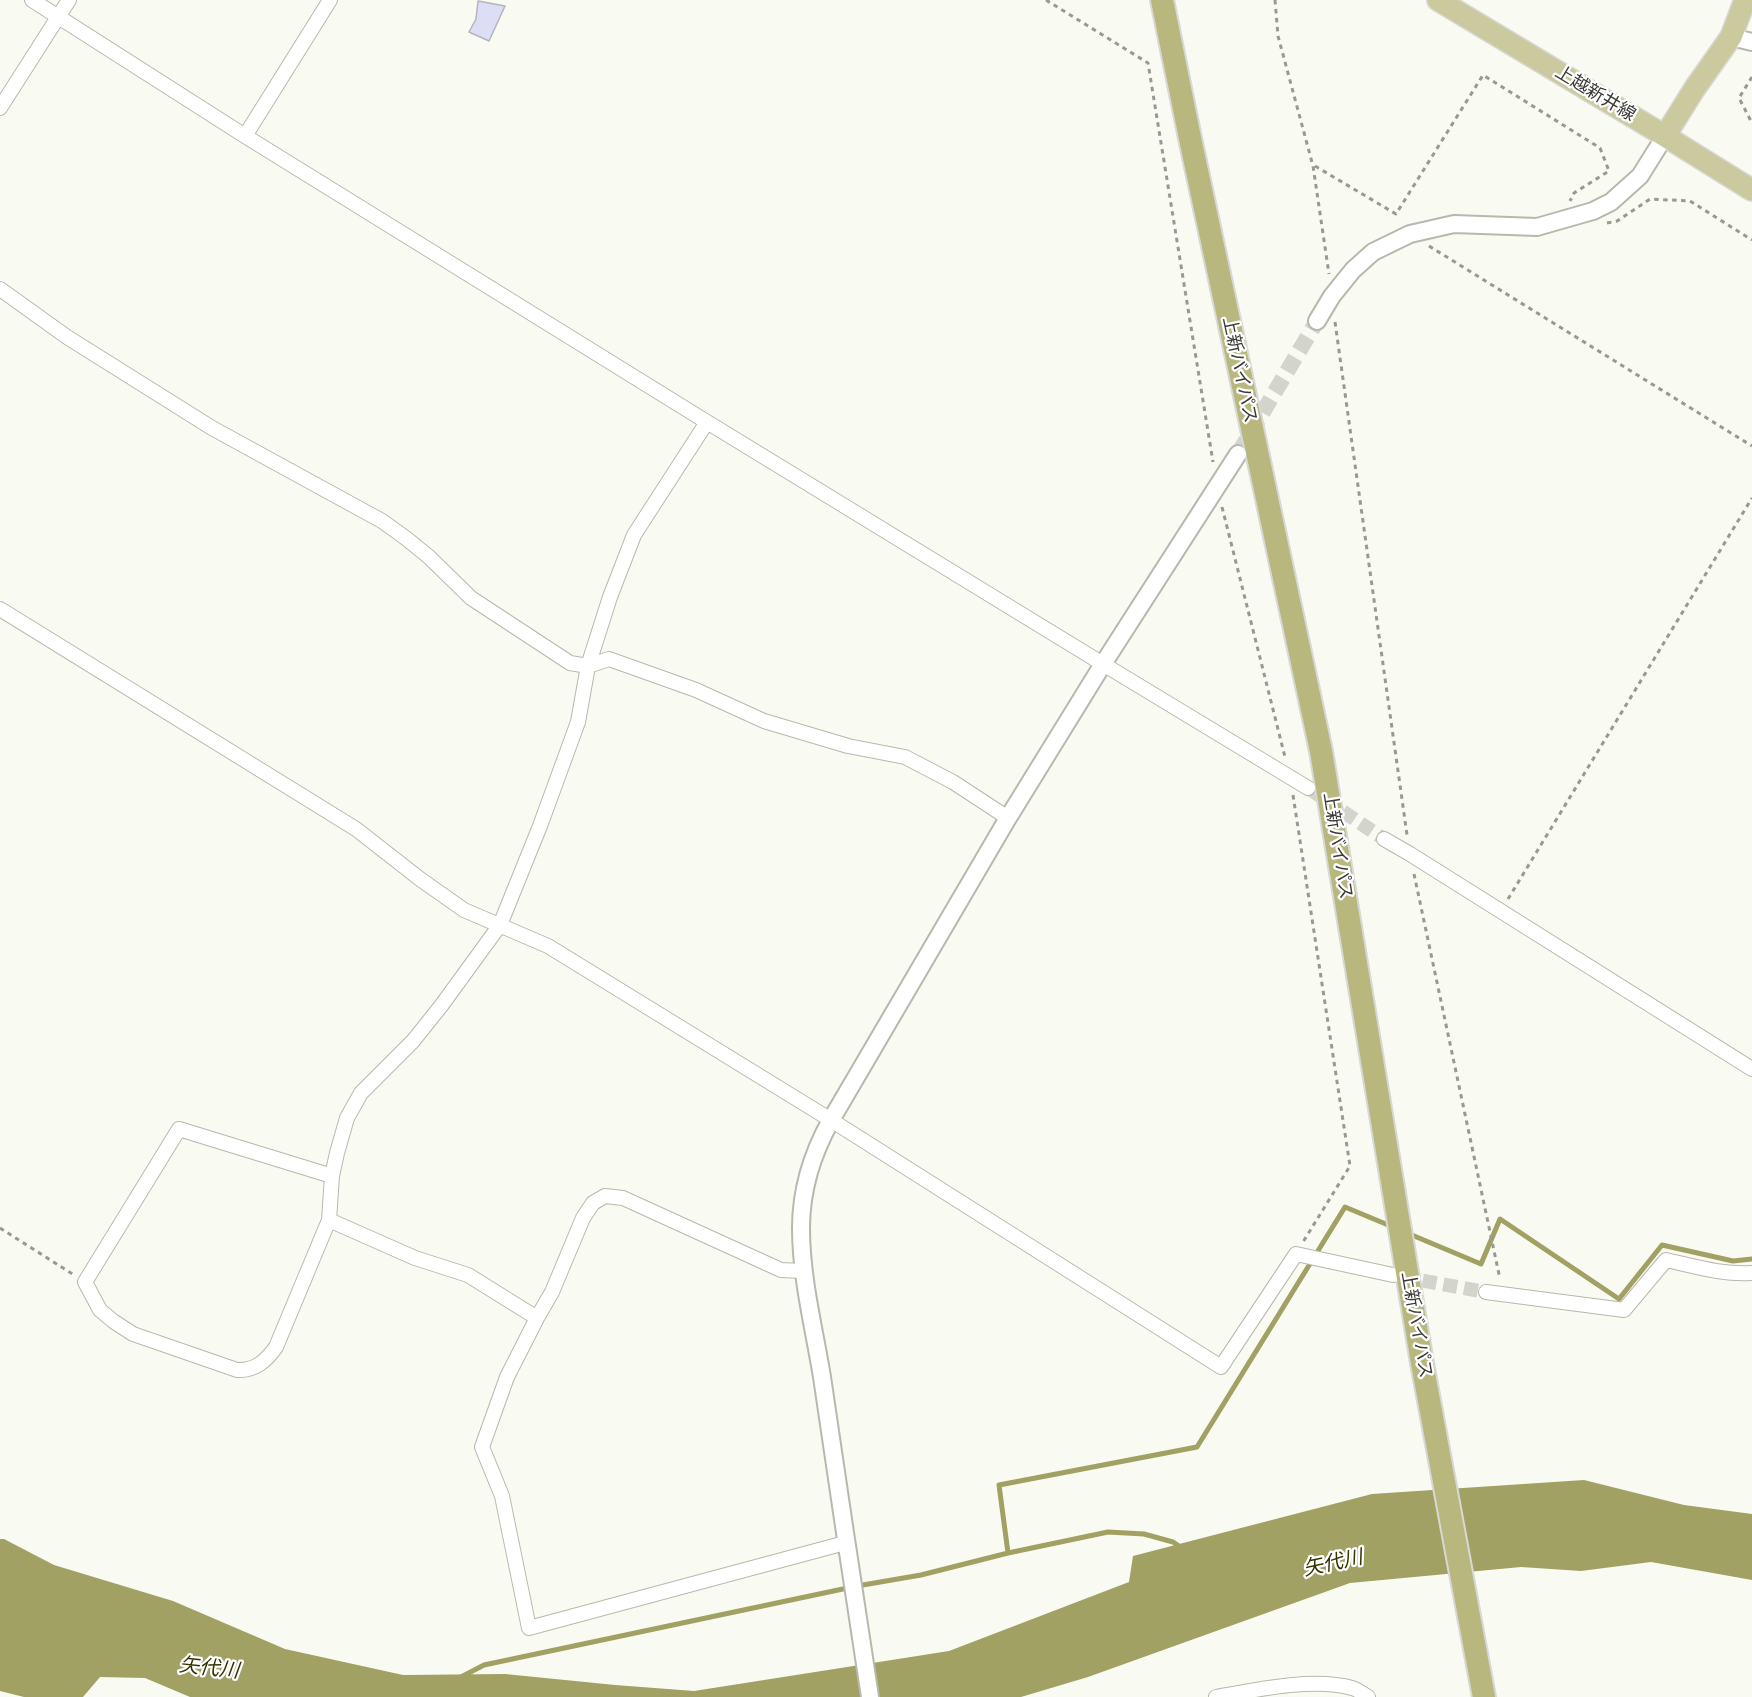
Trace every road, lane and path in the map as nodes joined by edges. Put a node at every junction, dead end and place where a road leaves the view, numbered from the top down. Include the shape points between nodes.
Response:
1 (32, 0) edge
2 (69, 0) edge
3 (330, 0) edge
4 (1046, 0) edge
5 (1162, 0) edge
6 (1275, 0) edge
7 (1438, 0) edge
8 (1745, 0) edge
9 (58, 16) junction
10 (1731, 37) junction
11 (1752, 42) edge
12 (1752, 77) edge
13 (0, 108) edge
14 (1752, 123) edge
15 (245, 136) junction
16 (1665, 136) junction
17 (1313, 165) junction
18 (1752, 190) edge
19 (1569, 219) junction
20 (1602, 225) dead end
21 (1410, 234) junction
22 (1752, 240) edge
23 (0, 289) edge
24 (1332, 296) junction
25 (1317, 321) tunnel mouth
26 (707, 422) junction
27 (1752, 446) edge
28 (1238, 454) tunnel mouth
29 (1217, 486) junction
30 (1752, 498) edge
31 (0, 609) edge
32 (1103, 664) junction
33 (588, 666) junction
34 (1290, 777) junction
35 (1308, 788) tunnel mouth
36 (1008, 818) junction
37 (1384, 839) tunnel mouth
38 (1410, 854) junction
39 (1501, 911) junction
40 (500, 925) junction
41 (1752, 1069) edge
42 (831, 1120) junction
43 (332, 1176) junction
44 (329, 1221) junction
45 (0, 1228) edge
46 (1296, 1254) junction
47 (803, 1271) junction
48 (1752, 1274) edge
49 (1394, 1275) tunnel mouth
50 (85, 1282) junction
51 (1486, 1292) tunnel mouth
52 (1504, 1295) junction
53 (537, 1318) junction
54 (846, 1549) junction
55 (870, 1697) edge
56 (1216, 1697) edge
57 (1368, 1697) edge
58 (1484, 1697) edge

1 - 9 street
2 - 9 street
3 - 15 street
4 - 29 path via 1148,63
5 - 58 highway, 上新バイパス via 1321,751 1422,1363
6 - 17 path via 1278,36
7 - 16 main road, 上越新井線
8 - 10 main road
9 - 13 street
9 - 15 street
10 - 11 street
10 - 16 main road
12 - 14 path via 1739,98
15 - 26 street
16 - 18 main road, 上越新井線
16 - 19 street via 1640,176 1611,202
17 - 19 path via 1396,214 1483,75 1600,148 1609,171 1574,193 1569,201
17 - 24 path
19 - 21 street via 1537,227 1454,224
20 - 22 path via 1617,221 1650,199 1690,201
21 - 24 street via 1373,252
21 - 27 path
23 - 33 street via 67,337 212,428 382,521 429,557 471,598 570,663
24 - 25 street
24 - 38 path
26 - 32 street
26 - 33 street via 634,535
28 - 29 street
29 - 32 street
29 - 34 path
30 - 39 path
31 - 40 street via 356,829 464,910
32 - 34 street
32 - 36 street
33 - 36 street via 609,659 696,690 764,721 849,746 905,757
33 - 40 street via 578,722
34 - 35 street
34 - 46 path via 1350,1166
36 - 42 street
37 - 38 street
38 - 39 street
38 - 52 path
39 - 41 street
40 - 42 street via 548,946
40 - 43 street via 413,1041 361,1093 347,1118
42 - 46 street via 1221,1367
42 - 47 street via 810,1165 801,1228
43 - 44 street
43 - 50 street via 179,1130
44 - 50 street via 276,1347 270,1356 247,1371 133,1334 100,1310
44 - 53 street via 414,1258 468,1275
45 - 50 path
46 - 49 street
47 - 53 street via 781,1270 623,1198 605,1196 593,1203 583,1218
47 - 54 street
48 - 52 street via 1718,1272 1666,1260 1624,1310
51 - 52 street
53 - 54 street via 507,1377 482,1447 502,1496 528,1628
54 - 55 street
56 - 57 street via 1312,1684 1353,1688

